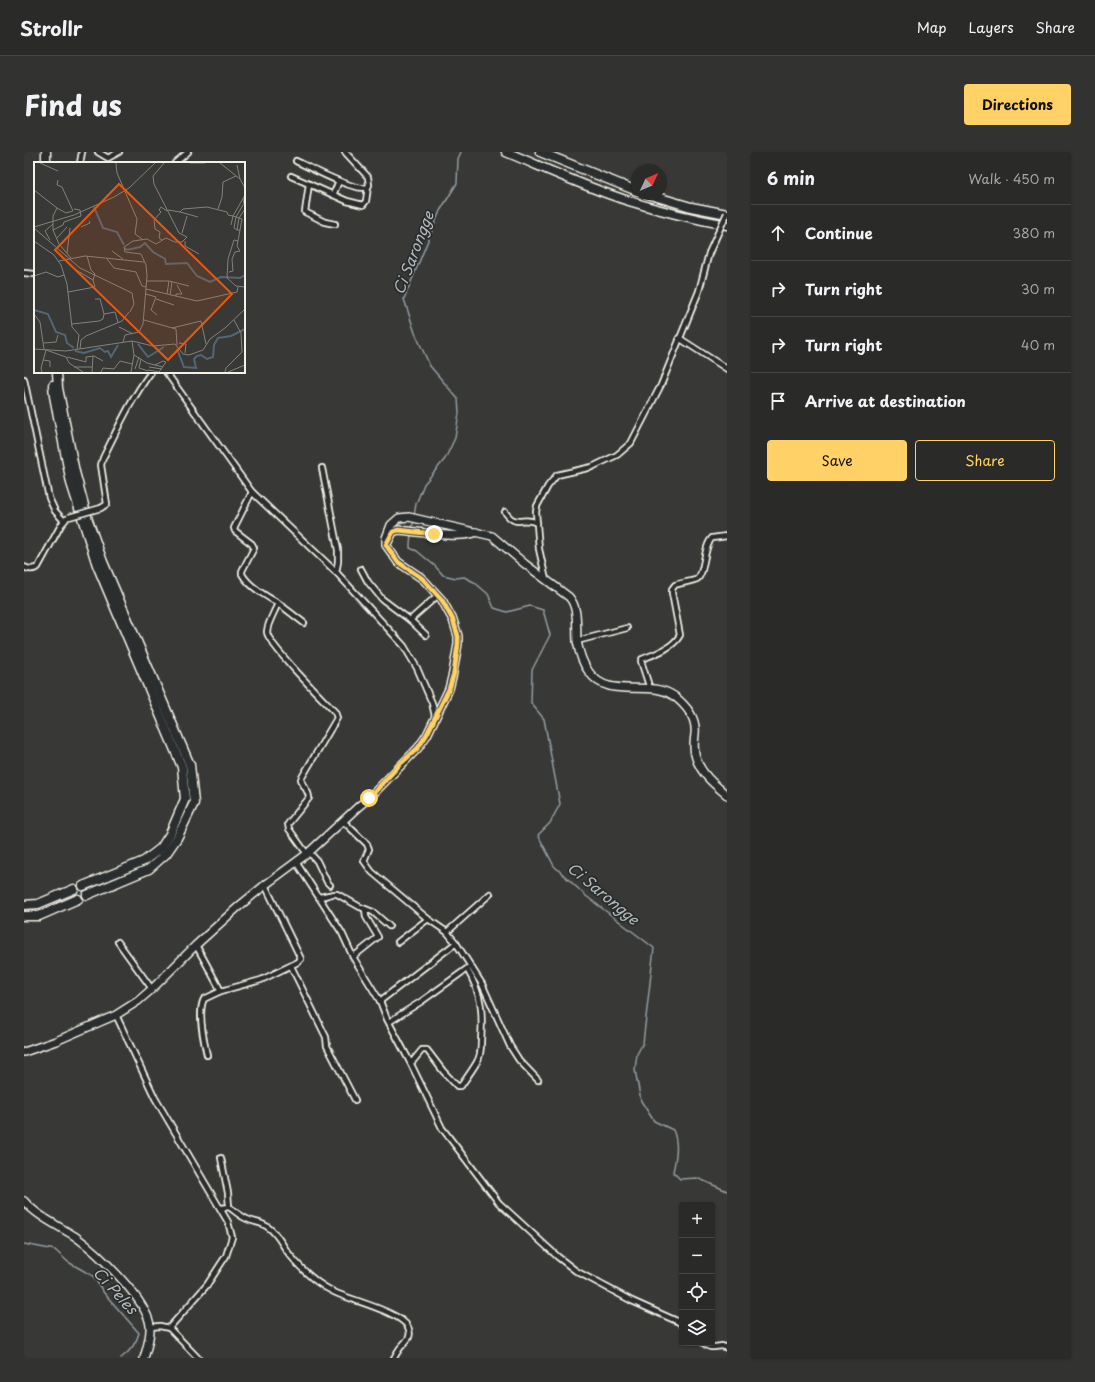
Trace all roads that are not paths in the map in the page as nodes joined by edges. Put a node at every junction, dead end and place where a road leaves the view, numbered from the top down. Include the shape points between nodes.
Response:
1 (40, 152) edge
2 (82, 152) edge
3 (98, 152) edge
4 (119, 152) edge
5 (188, 152) edge
6 (345, 152) edge
7 (506, 152) edge
8 (540, 152) edge
9 (296, 161) dead end
10 (41, 162) edge
11 (80, 162) edge
12 (176, 162) edge
13 (292, 176) dead end
14 (339, 181) junction
15 (309, 184) junction
16 (368, 187) junction
17 (631, 189) edge
18 (334, 195) junction
19 (667, 200) edge
20 (727, 213) edge
21 (335, 224) dead end
22 (727, 225) edge
23 (24, 273) edge
24 (33, 274) edge
25 (680, 338) junction
26 (727, 369) edge
27 (52, 373) edge
28 (57, 373) edge
29 (150, 373) edge
30 (167, 373) edge
31 (24, 379) edge
32 (322, 468) dead end
33 (252, 492) junction
34 (505, 512) dead end
35 (64, 521) junction
36 (537, 523) junction
37 (476, 532) junction
38 (727, 536) edge
39 (386, 545) junction
40 (24, 567) edge
41 (361, 569) dead end
42 (336, 572) junction
43 (547, 581) junction
44 (438, 595) junction
45 (278, 603) junction
46 (410, 620) junction
47 (304, 623) dead end
48 (627, 628) dead end
49 (426, 635) dead end
50 (578, 641) junction
51 (650, 688) junction
52 (435, 718) junction
53 (727, 795) edge
54 (343, 821) junction
55 (308, 853) junction
56 (296, 862) junction
57 (265, 885) junction
58 (330, 885) dead end
59 (83, 886) dead end
60 (74, 890) dead end
61 (490, 894) dead end
62 (87, 895) dead end
63 (319, 897) junction
64 (78, 899) dead end
65 (24, 905) edge
66 (365, 909) junction
67 (24, 916) edge
68 (428, 919) junction
69 (389, 926) dead end
70 (446, 932) junction
71 (118, 942) dead end
72 (398, 942) dead end
73 (456, 943) junction
74 (196, 945) junction
75 (353, 957) junction
76 (291, 966) junction
77 (468, 968) junction
78 (474, 980) junction
79 (482, 984) junction
80 (152, 989) junction
81 (221, 991) junction
82 (380, 1001) junction
83 (116, 1014) junction
84 (389, 1022) junction
85 (24, 1052) edge
86 (207, 1055) dead end
87 (410, 1062) junction
88 (538, 1080) dead end
89 (355, 1100) dead end
90 (221, 1158) dead end
91 (24, 1201) edge
92 (229, 1207) junction
93 (220, 1208) junction
94 (679, 1322) edge
95 (150, 1327) junction
96 (169, 1328) junction
97 (708, 1346) edge
98 (727, 1348) edge
99 (144, 1358) edge
100 (198, 1358) edge
101 (394, 1358) edge

1 - 10 highway
2 - 11 street
3 - 4 street via 108,158
5 - 12 street
6 - 16 street via 368,177
7 - 22 highway via 635,203
8 - 17 highway
9 - 14 street
13 - 15 street
14 - 16 street via 362,189
14 - 18 street
15 - 18 street
15 - 21 street via 305,212
16 - 18 street via 364,205
19 - 20 highway
20 - 25 street, bridge via 709,253 699,291
23 - 24 street
25 - 26 street
25 - 36 street via 661,384 631,443 617,455 592,467 557,475 537,506
27 - 59 highway via 54,396 71,483 82,521 97,564 182,767 185,799 161,848 144,861
28 - 62 highway via 75,472 88,520 103,562 190,765 194,803 177,838 166,854 149,869
29 - 35 street, bridge via 131,402 103,458 101,465 107,504
30 - 33 street
31 - 35 street via 49,498 55,511
32 - 42 street via 338,550
33 - 42 street
33 - 45 street via 234,528 254,548 242,574 267,597
34 - 36 street via 516,521 531,520
35 - 40 street via 38,567 30,570
36 - 43 street via 539,549
37 - 39 main road via 463,535 398,530 393,532
37 - 39 main road via 404,516 391,525
37 - 43 main road via 492,536
38 - 51 street via 709,540 701,575 697,579 672,588 680,635 667,647 642,659
39 - 44 main road via 398,562 423,579
41 - 46 street via 374,591
42 - 52 street via 404,646 432,702
43 - 50 main road via 574,604
44 - 46 street
44 - 52 main road via 453,620 458,644 451,683
45 - 47 street
45 - 55 street via 268,627 268,636 294,669 337,715 301,779 309,798 288,824 289,829
46 - 49 street
48 - 50 street
50 - 51 main road via 586,668 602,684 618,688
51 - 53 main road via 673,696 691,714 696,726 694,750 698,765
52 - 54 main road via 418,748
54 - 55 main road
54 - 68 street via 367,844 369,849 364,861 372,872
55 - 56 main road
55 - 58 street via 316,861
56 - 57 main road
56 - 63 street
57 - 74 main road
57 - 76 street via 301,958
60 - 65 highway via 38,904
61 - 70 street
63 - 66 street via 337,894
63 - 75 street via 342,933
64 - 67 highway via 39,916
66 - 69 street via 373,912
66 - 75 street via 366,916 378,937
68 - 70 street
68 - 72 street
70 - 73 street
71 - 80 street
73 - 77 street
73 - 82 street
74 - 80 main road
74 - 81 street
75 - 82 street
76 - 81 street via 261,980
76 - 89 street
77 - 78 street
77 - 79 street
77 - 84 street
78 - 79 street
78 - 87 street via 483,1017 481,1049 477,1062 463,1083 455,1085 427,1050 422,1050
79 - 88 street via 510,1046
80 - 83 main road
81 - 86 street via 203,1002 202,1035
82 - 84 street
83 - 85 main road via 56,1041
83 - 93 street via 155,1098
84 - 87 street
87 - 94 street via 442,1128 499,1204 576,1271 632,1301
90 - 92 street
91 - 95 main road via 95,1252 138,1299 147,1314
92 - 93 street
92 - 101 street via 247,1219 270,1229 295,1261 324,1286 401,1319 410,1332 409,1339
93 - 96 street via 228,1222 232,1237 226,1256 207,1286
95 - 96 street
95 - 99 main road
96 - 100 street
97 - 98 street

